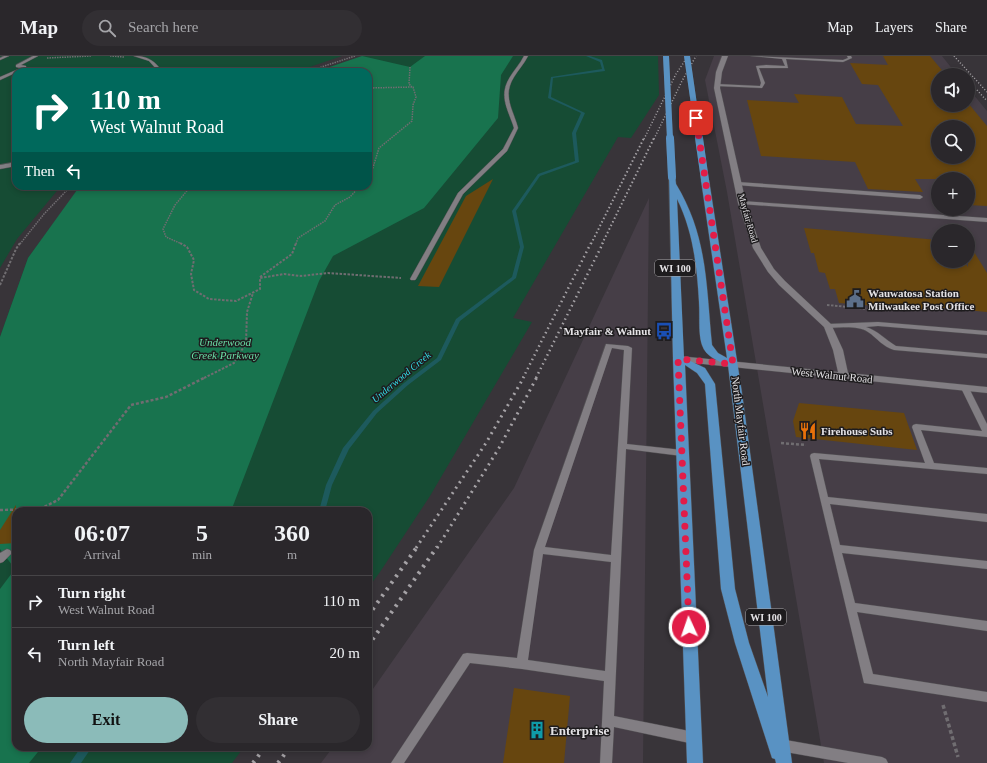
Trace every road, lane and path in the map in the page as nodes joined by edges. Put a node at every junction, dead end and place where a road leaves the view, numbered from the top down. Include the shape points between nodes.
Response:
1 (6, 56) edge
2 (36, 56) edge
3 (136, 56) edge
4 (355, 56) edge
5 (526, 56) edge
6 (666, 56) edge
7 (687, 56) edge
8 (725, 56) edge
9 (753, 56) edge
10 (849, 56) edge
11 (784, 58) junction
12 (0, 59) edge
13 (410, 67) dead end
14 (23, 68) edge
15 (156, 68) edge
16 (318, 68) edge
17 (12, 73) edge
18 (0, 79) edge
19 (717, 85) junction
20 (372, 87) edge
21 (413, 87) junction
22 (12, 165) edge
23 (0, 167) edge
24 (372, 171) edge
25 (672, 179) junction
26 (738, 184) junction
27 (67, 190) edge
28 (188, 190) edge
29 (356, 190) edge
30 (920, 196) dead end
31 (742, 202) junction
32 (987, 220) edge
33 (260, 278) junction
34 (413, 279) joint
35 (0, 285) edge
36 (253, 293) junction
37 (848, 324) junction
38 (828, 326) junction
39 (987, 333) edge
40 (987, 356) edge
41 (678, 359) junction
42 (733, 364) junction
43 (844, 376) junction
44 (965, 388) junction
45 (987, 390) edge
46 (986, 430) edge
47 (781, 442) dead end
48 (806, 445) dead end
49 (623, 446) junction
50 (682, 453) junction
51 (930, 466) junction
52 (987, 471) edge
53 (824, 500) junction
54 (44, 507) edge
55 (0, 510) edge
56 (12, 510) edge
57 (987, 518) edge
58 (836, 548) junction
59 (539, 550) junction
60 (616, 559) junction
61 (987, 565) edge
62 (851, 607) junction
63 (987, 626) edge
64 (522, 664) junction
65 (610, 677) junction
66 (939, 690) junction
67 (987, 697) edge
68 (608, 720) junction
69 (694, 738) junction
70 (779, 745) junction
71 (958, 757) dead end
72 (397, 763) edge
73 (606, 763) edge
74 (695, 763) edge
75 (783, 763) edge
76 (882, 763) edge

1 - 12 lane
2 - 14 lane via 17,66 25,67
3 - 15 lane via 150,60
4 - 16 path
5 - 34 lane via 504,90 516,128 512,138 505,150 461,193
6 - 25 main road, WI 100, bridge
7 - 42 main road, North Mayfair Road / WI 100, bridge
8 - 19 street, Mayfair Road
9 - 11 lane
10 - 11 lane via 850,58 843,61
11 - 19 lane via 787,67 757,67 763,83 761,87
13 - 21 path via 409,84
17 - 18 lane
19 - 26 street, Mayfair Road
20 - 21 path
21 - 24 path via 416,97 412,120 379,148
22 - 23 lane
25 - 41 main road, WI 100
25 - 42 main road via 690,217 694,233 707,345 710,352
26 - 30 lane
26 - 31 street, Mayfair Road
27 - 35 path via 16,249
28 - 36 path via 175,205 163,229 166,237 187,247 194,260 191,274 194,290 209,299 236,301
29 - 33 path via 350,197 335,205 325,221 298,238 292,254
31 - 32 lane
31 - 38 street, Mayfair Road via 757,248 771,270
33 - 34 path via 284,274 301,276 328,273
33 - 36 path via 260,289
36 - 54 path via 247,312 246,343 234,364 166,396 131,405 58,500
37 - 38 lane
37 - 39 lane
37 - 40 lane via 870,330 894,348
38 - 43 street, Mayfair Road via 838,350
41 - 42 street, West Walnut Road
41 - 50 main road, WI 100
41 - 70 main road via 698,367 705,373 710,384 728,589 742,643
42 - 43 street, West Walnut Road
42 - 70 main road, North Mayfair Road / WI 100
43 - 44 street, West Walnut Road
44 - 45 street, West Walnut Road
44 - 46 lane
46 - 51 lane via 916,426
47 - 48 path
49 - 50 lane
49 - 59 lane via 628,348 609,346
49 - 60 lane
50 - 69 main road, WI 100
51 - 52 lane
51 - 53 lane via 814,456
53 - 57 lane
53 - 58 lane
55 - 56 path
58 - 61 lane
58 - 62 lane
59 - 60 lane
59 - 64 lane
60 - 65 lane
62 - 63 lane
62 - 66 lane via 868,679
64 - 65 lane
64 - 72 lane via 467,658
65 - 68 lane
66 - 67 lane
66 - 71 path
68 - 69 lane
68 - 73 lane
69 - 74 main road, WI 100
70 - 75 main road, North Mayfair Road / WI 100
70 - 76 lane

